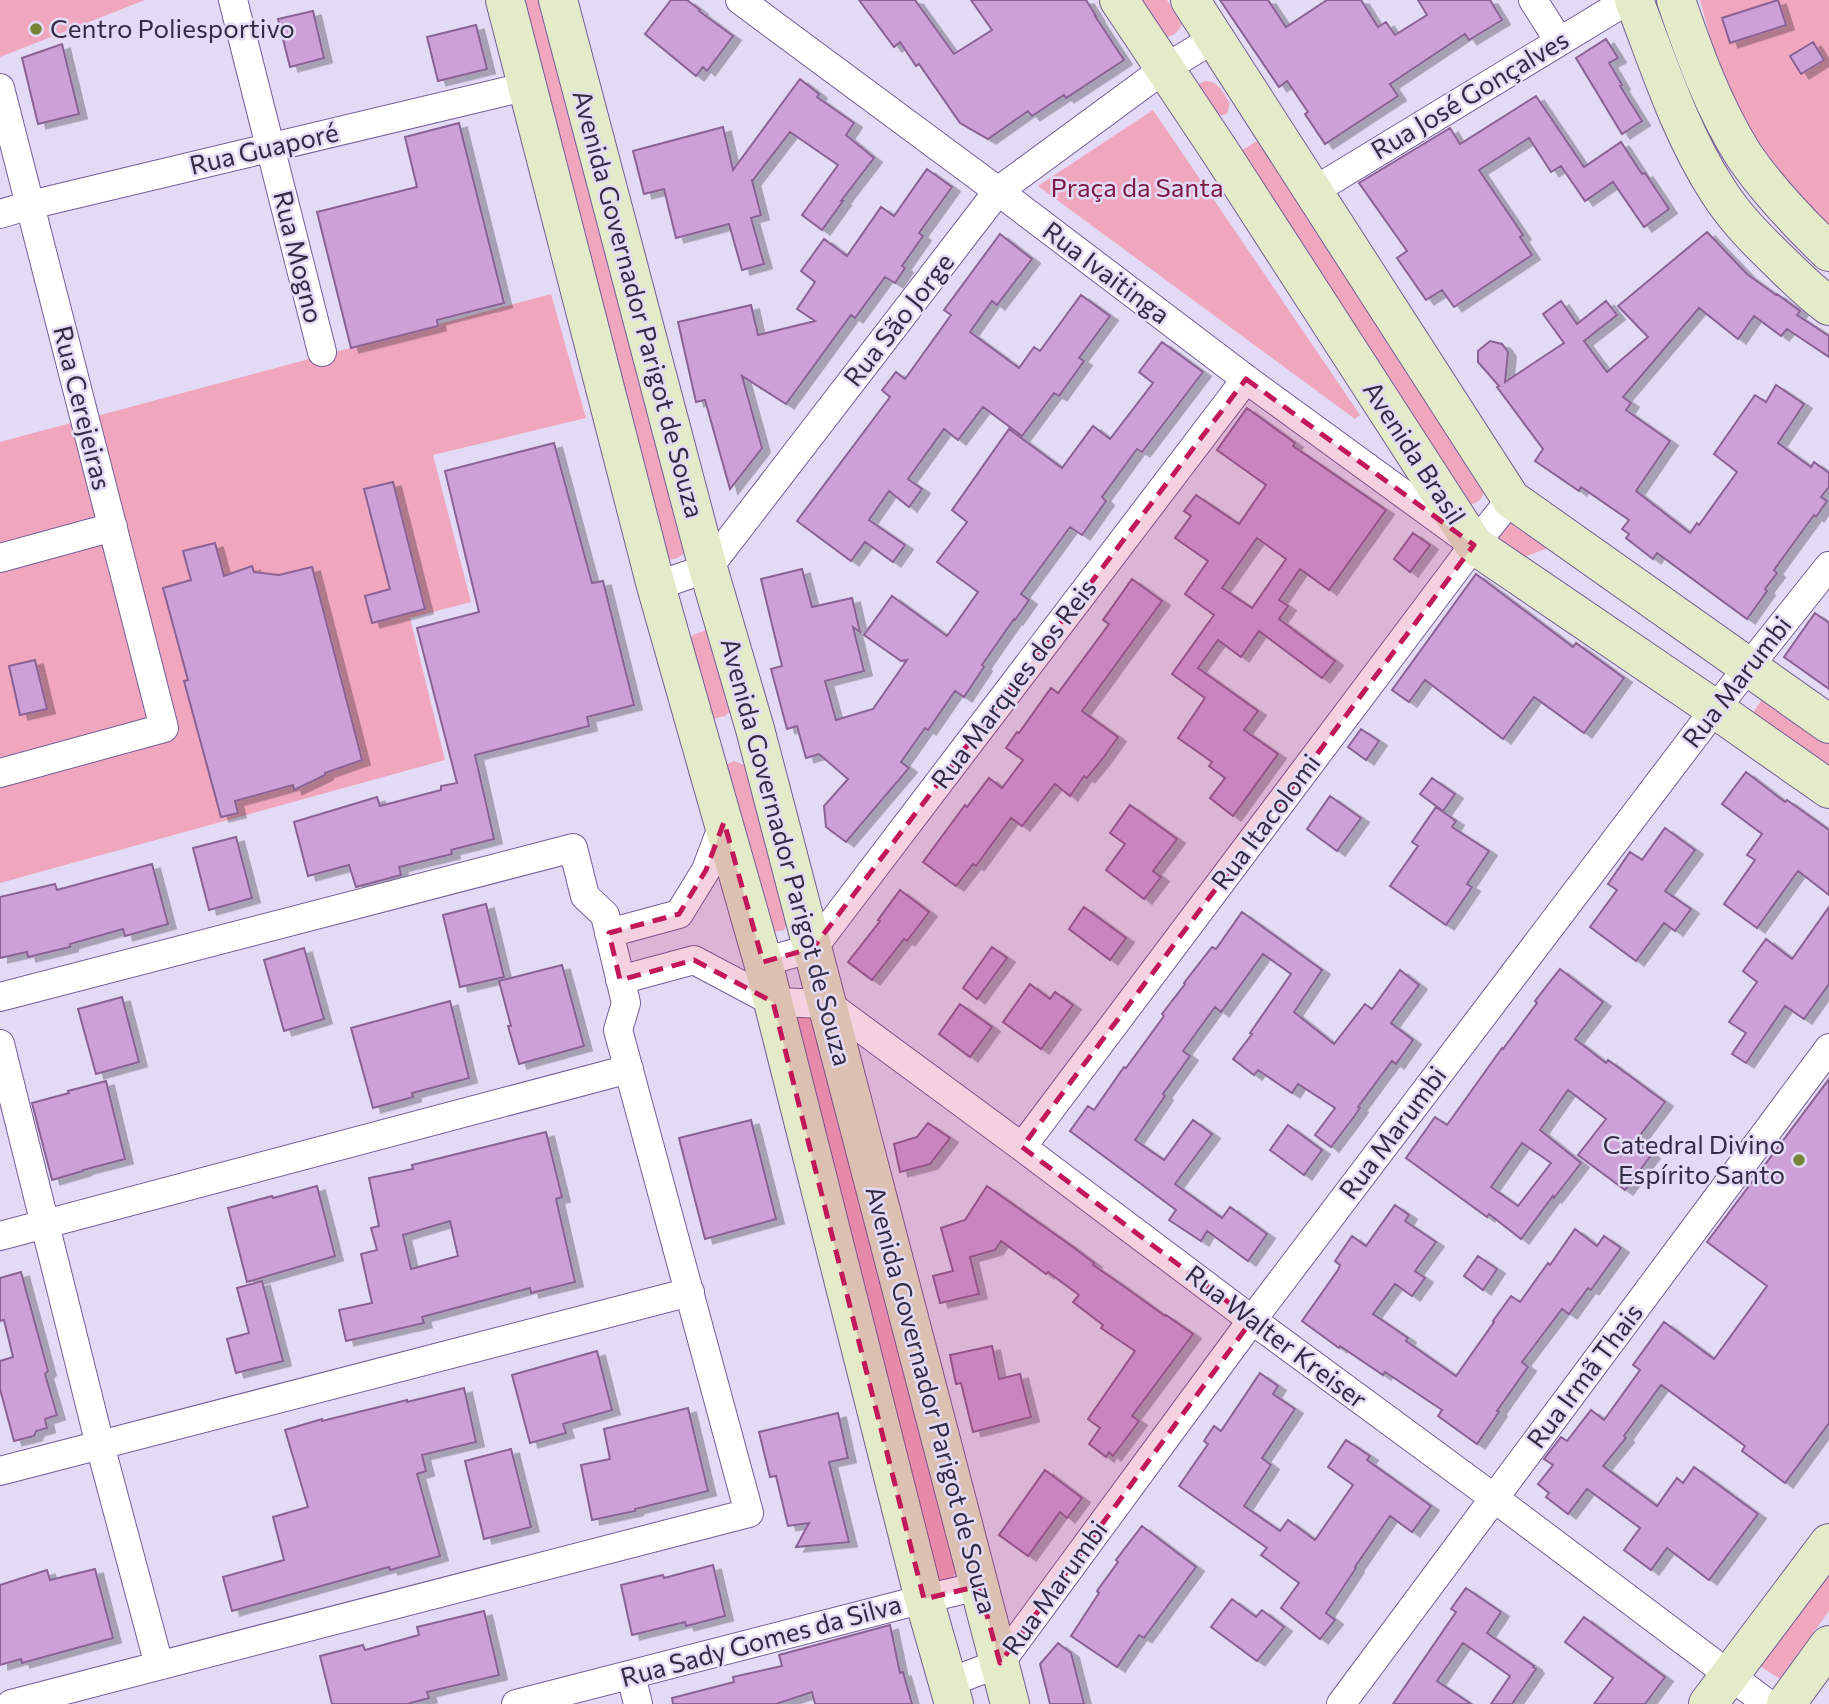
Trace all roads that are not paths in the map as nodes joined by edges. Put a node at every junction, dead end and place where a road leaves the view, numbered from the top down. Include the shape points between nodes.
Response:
1 (233, 0) edge
2 (505, 0) edge
3 (558, 0) edge
4 (740, 0) edge
5 (1119, 0) edge
6 (1190, 0) edge
7 (1533, 0) edge
8 (1628, 0) edge
9 (1634, 0) edge
10 (1675, 0) edge
11 (1215, 38) junction
12 (1559, 41) junction
13 (1164, 69) junction
14 (528, 86) junction
15 (0, 88) edge
16 (1277, 135) junction
17 (270, 148) junction
18 (1221, 153) junction
19 (998, 191) junction
20 (1312, 192) junction
21 (30, 205) junction
22 (0, 214) edge
23 (1829, 252) edge
24 (1829, 306) edge
25 (322, 352) dead end
26 (1246, 379) junction
27 (1511, 499) junction
28 (113, 527) junction
29 (1474, 545) junction
30 (0, 558) edge
31 (1829, 566) edge
32 (708, 568) junction
33 (656, 586) junction
34 (1749, 666) junction
35 (1716, 709) junction
36 (1829, 724) edge
37 (0, 773) edge
38 (1829, 789) edge
39 (724, 822) junction
40 (609, 933) junction
41 (813, 948) junction
42 (763, 962) junction
43 (620, 980) junction
44 (0, 997) edge
45 (773, 1002) junction
46 (828, 1004) junction
47 (0, 1044) edge
48 (1829, 1048) edge
49 (629, 1069) junction
50 (1022, 1147) junction
51 (45, 1224) junction
52 (0, 1236) edge
53 (690, 1292) junction
54 (1252, 1320) junction
55 (100, 1446) junction
56 (0, 1471) edge
57 (1494, 1498) junction
58 (1829, 1543) edge
59 (979, 1586) junction
60 (924, 1599) junction
61 (1829, 1645) edge
62 (1000, 1663) junction
63 (159, 1664) junction
64 (631, 1675) junction
65 (1719, 1689) edge
66 (951, 1694) edge
67 (11, 1704) edge
68 (516, 1704) edge
69 (638, 1704) edge
70 (1010, 1704) edge
71 (1341, 1704) edge
72 (1768, 1704) edge
73 (1786, 1704) edge

1 - 17 street, Rua Mogno
2 - 14 street, Avenida Governador Parigot de Souza
3 - 32 street, Avenida Governador Parigot de Souza
4 - 19 street, Rua Ivaitinga
5 - 13 street, Avenida Brasil
6 - 11 street
7 - 12 street
8 - 12 street, Rua José Gonçalves
9 - 24 street via 1674,108 1718,192 1766,249
10 - 23 street via 1700,68 1745,156
11 - 13 street, Rua São Jorge
11 - 16 street
12 - 20 street, Rua José Gonçalves
13 - 18 street, Avenida Brasil
13 - 19 street, Rua São Jorge
14 - 17 street, Rua Guaporé
14 - 33 street, Avenida Governador Parigot de Souza
15 - 21 street, Rua Cerejeiras
16 - 18 street via 1246,124 1227,138
16 - 20 street
17 - 21 street, Rua Guaporé
17 - 25 street, Rua Mogno
18 - 29 street, Avenida Brasil
19 - 26 street, Rua Ivaitinga
19 - 32 street, Rua São Jorge
20 - 27 street
21 - 22 street, Rua Guaporé
21 - 28 street, Rua Cerejeiras
26 - 29 street, Rua Ivaitinga
26 - 41 street, Rua Marques dos Reis
27 - 29 street, Rua Itacolomi
27 - 34 street
28 - 30 street
28 - 37 street, Rua Cerejeiras via 164,728
29 - 35 street, Avenida Brasil
29 - 50 street, Rua Itacolomi
31 - 34 street, Rua Marumbi
32 - 33 street
32 - 41 street, Avenida Governador Parigot de Souza
33 - 39 street, Avenida Governador Parigot de Souza
34 - 35 street, Rua Marumbi
34 - 36 street
35 - 38 street, Avenida Brasil
35 - 54 street, Rua Marumbi
39 - 40 street via 706,870 679,915
39 - 42 street, Avenida Governador Parigot de Souza
40 - 43 street
40 - 44 street via 605,915 585,896 573,848
41 - 42 street
41 - 46 street, Avenida Governador Parigot de Souza
42 - 45 street, Avenida Governador Parigot de Souza
43 - 45 street via 694,960
43 - 49 street via 626,1003 618,1030
45 - 46 street
45 - 60 street, Avenida Governador Parigot de Souza
46 - 50 street, Rua Walter Kreiser
46 - 59 street, Avenida Governador Parigot de Souza
47 - 51 street
48 - 57 street, Rua Irmã Thais
49 - 51 street
49 - 53 street
50 - 54 street, Rua Walter Kreiser
51 - 52 street
51 - 55 street
53 - 55 street
53 - 63 street via 749,1513
54 - 57 street, Rua Walter Kreiser
54 - 62 street, Rua Marumbi
55 - 56 street
55 - 63 street
57 - 65 street, Rua Walter Kreiser
57 - 71 street, Rua Irmã Thais
58 - 65 street
59 - 60 street, Rua Sady Gomes da Silva
59 - 62 street, Avenida Governador Parigot de Souza
60 - 64 street, Rua Sady Gomes da Silva
60 - 66 street, Avenida Governador Parigot de Souza
61 - 73 street
62 - 66 street, Rua Marumbi
62 - 70 street, Avenida Governador Parigot de Souza
63 - 67 street
64 - 68 street, Rua Sady Gomes da Silva
64 - 69 street
65 - 72 street, Rua Walter Kreiser

